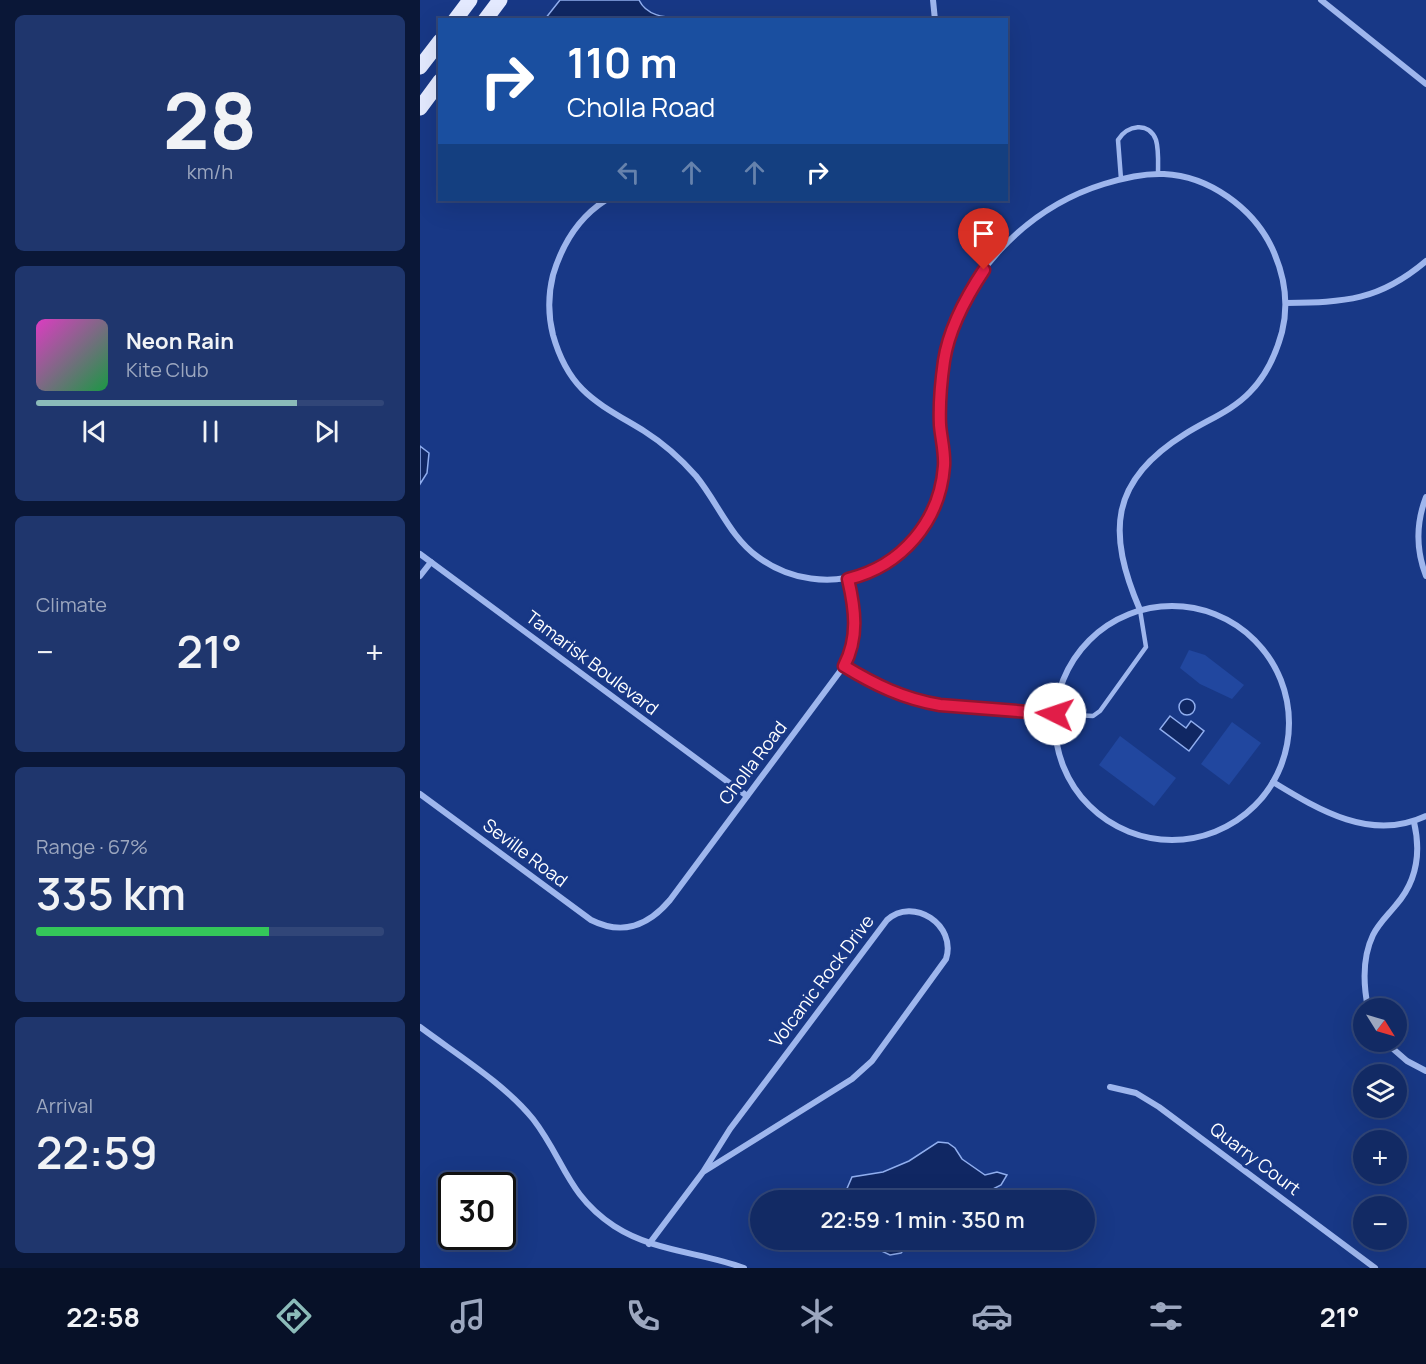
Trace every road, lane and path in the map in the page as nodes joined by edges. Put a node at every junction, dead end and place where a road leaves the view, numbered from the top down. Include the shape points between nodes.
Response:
1 (470, 0) edge
2 (500, 0) edge
3 (933, 0) edge
4 (1321, 0) edge
5 (456, 18) edge
6 (486, 18) edge
7 (935, 18) edge
8 (438, 44) edge
9 (420, 67) edge
10 (438, 84) edge
11 (1426, 84) edge
12 (420, 108) edge
13 (1158, 174) junction
14 (1121, 179) junction
15 (605, 201) edge
16 (1426, 261) edge
17 (1286, 303) junction
18 (1426, 497) edge
19 (420, 554) edge
20 (431, 562) junction
21 (420, 576) edge
22 (1426, 576) edge
23 (848, 579) junction
24 (1140, 610) junction
25 (844, 666) junction
26 (1055, 714) junction
27 (1273, 782) junction
28 (420, 794) edge
29 (747, 796) junction
30 (1426, 816) edge
31 (1414, 822) junction
32 (617, 927) joint
33 (1366, 998) edge
34 (420, 1027) edge
35 (1397, 1052) edge
36 (1426, 1071) edge
37 (1110, 1087) dead end
38 (703, 1173) junction
39 (649, 1244) junction
40 (744, 1268) edge
41 (1375, 1268) edge

1 - 5 main road
2 - 6 main road
3 - 7 street
4 - 11 street
8 - 9 main road
10 - 12 main road
13 - 14 street
13 - 14 lane via 1153,135 1134,127 1126,129 1118,140
13 - 17 street via 1209,187 1246,211 1272,248
14 - 23 street via 1070,197 1038,217 1008,242 975,283 944,358 940,394 944,465 934,508 906,549 886,563
15 - 23 street via 571,235 551,286 552,330 569,373 595,402 649,435 683,463 733,532 761,560 803,577
16 - 17 street via 1393,285 1367,296
17 - 24 street via 1284,325 1273,359 1256,386 1223,413 1163,449 1127,494 1118,538
18 - 22 street via 1418,538
19 - 20 street, Tamarisk Boulevard
20 - 21 street
20 - 29 street, Tamarisk Boulevard
23 - 25 street, Cholla Road via 855,620
24 - 26 street via 1110,624 1081,649 1062,682
24 - 26 lane via 1146,647 1100,711 1093,716
24 - 27 street via 1170,606 1206,610 1238,626 1264,650 1281,681 1289,716 1285,751
25 - 26 street via 890,691 922,702
25 - 29 street, Cholla Road
26 - 27 street via 1059,754 1075,790 1104,819 1140,836 1180,840 1219,830 1252,808
27 - 31 street via 1324,813 1352,822
28 - 32 street, Seville Road via 584,915
29 - 32 street, Cholla Road via 656,915 635,926
30 - 31 street
31 - 33 street via 1418,843 1414,873 1404,895 1377,928 1366,958
34 - 39 street via 523,1108 584,1201 615,1227
35 - 36 street
37 - 41 street, Quarry Court via 1136,1093 1159,1107
38 - 38 street, Volcanic Rock Drive via 730,1129 887,920 901,910 910,910 926,915 938,925 946,936 946,959 872,1061 852,1079
38 - 39 street, Volcanic Rock Drive
39 - 40 street

